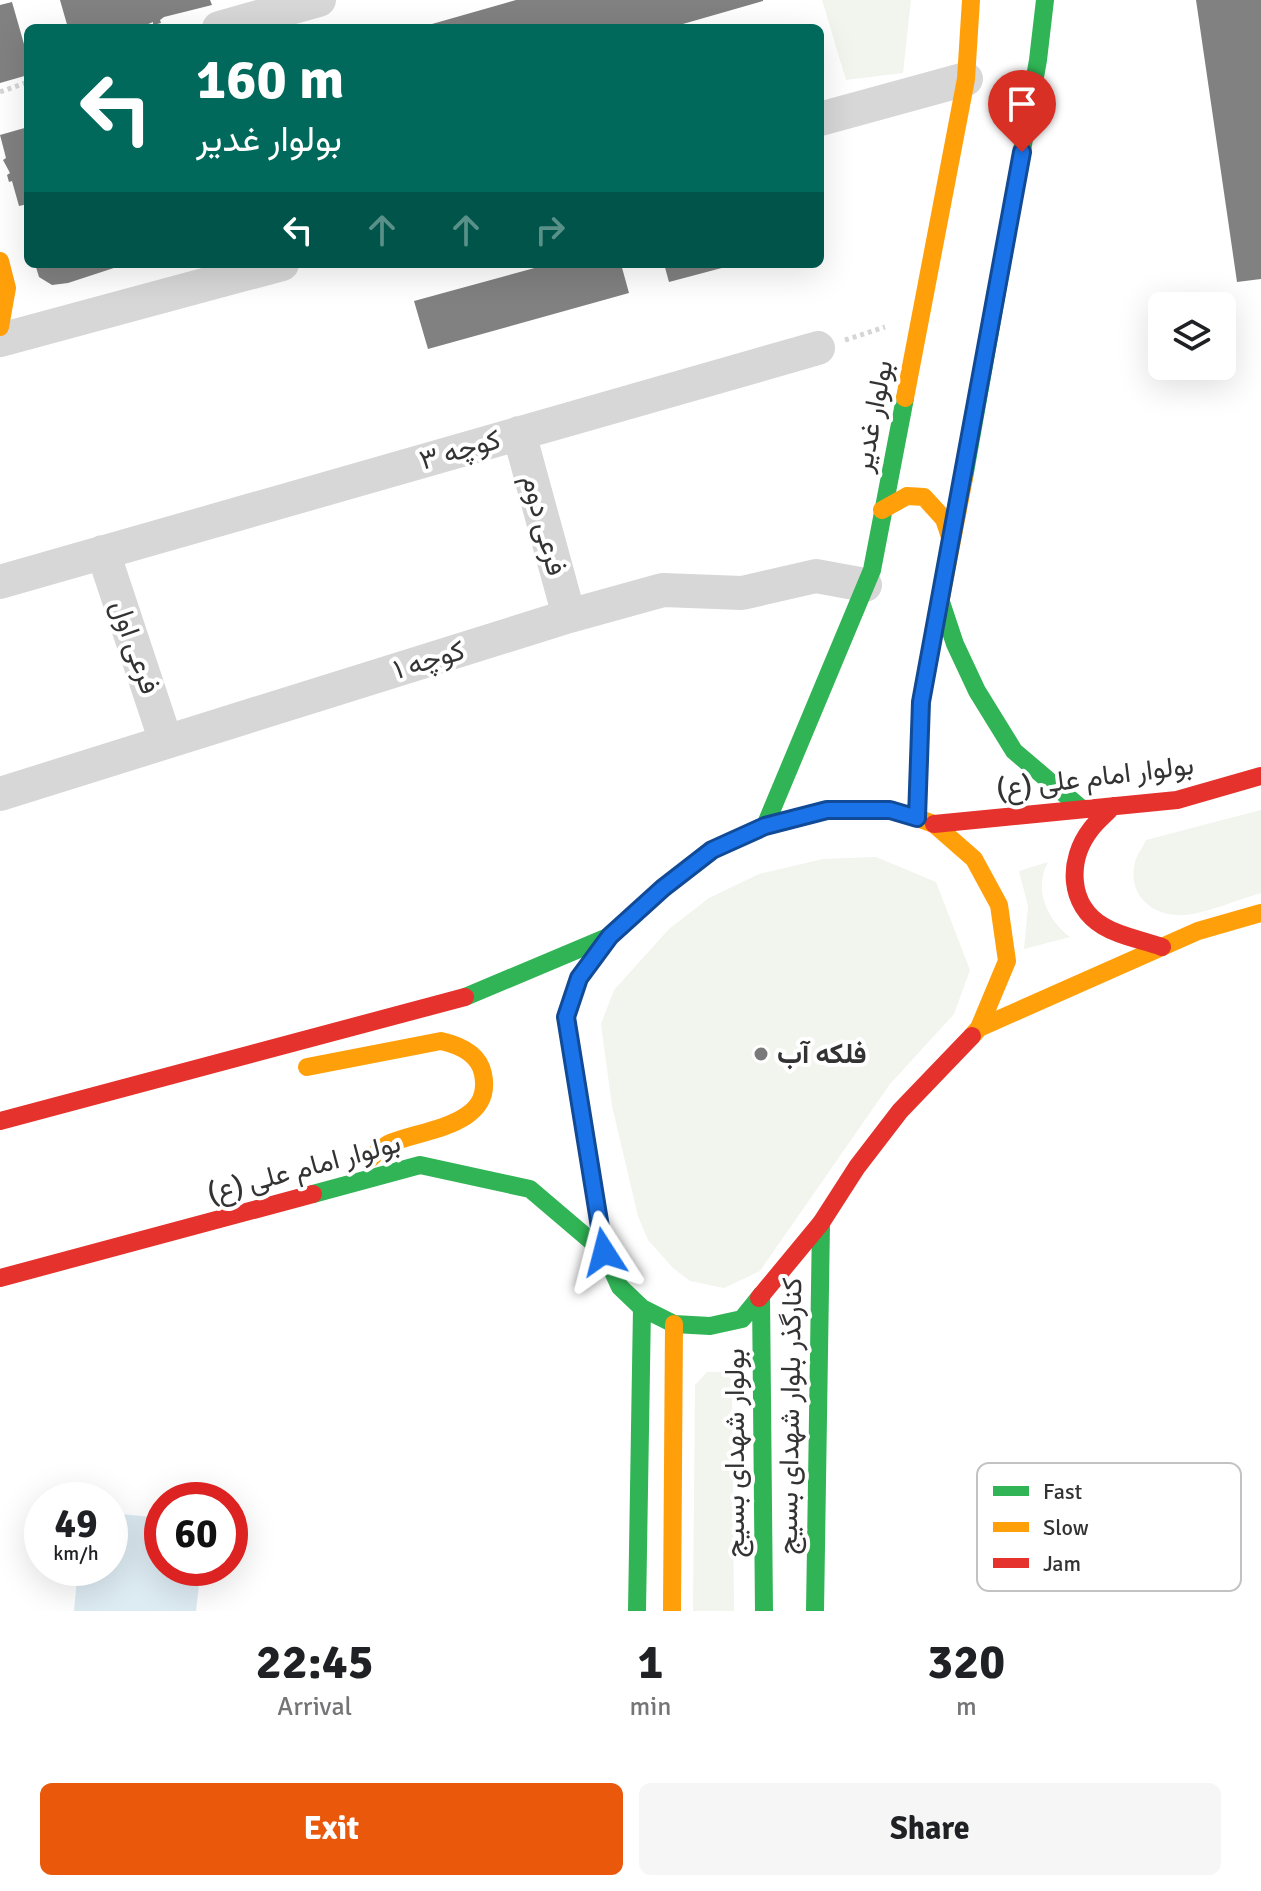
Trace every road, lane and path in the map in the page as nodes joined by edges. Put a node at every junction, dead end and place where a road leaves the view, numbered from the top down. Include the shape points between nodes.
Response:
1 (319, 0) edge
2 (971, 0) edge
3 (1045, 0) edge
4 (233, 24) edge
5 (966, 79) junction
6 (24, 83) edge
7 (0, 92) edge
8 (824, 118) edge
9 (267, 268) edge
10 (2, 280) edge
11 (921, 317) junction
12 (0, 327) edge
13 (0, 340) edge
14 (818, 348) joint
15 (519, 433) junction
16 (898, 443) junction
17 (967, 461) junction
18 (916, 467) dead end
19 (945, 468) dead end
20 (882, 510) junction
21 (951, 540) junction
22 (103, 552) junction
23 (0, 582) edge
24 (865, 585) junction
25 (940, 599) junction
26 (569, 616) junction
27 (166, 742) junction
28 (1261, 776) edge
29 (0, 794) edge
30 (1113, 806) junction
31 (1082, 809) junction
32 (926, 821) junction
33 (765, 826) junction
34 (1261, 913) edge
35 (610, 936) junction
36 (1162, 947) junction
37 (979, 1028) junction
38 (248, 1056) junction
39 (0, 1121) edge
40 (341, 1187) junction
41 (821, 1223) junction
42 (604, 1252) junction
43 (0, 1278) edge
44 (761, 1295) junction
45 (642, 1308) junction
46 (674, 1324) junction
47 (637, 1611) edge
48 (672, 1611) edge
49 (764, 1611) edge
50 (815, 1611) edge

1 - 4 street
2 - 5 main road, بولوار غدیر
3 - 17 main road
5 - 8 street
5 - 11 main road, بولوار غدیر
6 - 7 path
9 - 13 street
10 - 12 main road
11 - 14 path
11 - 16 main road, بولوار غدیر
14 - 15 street, کوچه ۳
15 - 22 street, کوچه ۳
15 - 26 street, فرعی دوم
16 - 18 main road
16 - 20 main road, بولوار غدیر
17 - 19 main road
17 - 21 main road
20 - 21 main road via 907,496 924,497 944,519
20 - 24 main road, بولوار غدیر
21 - 25 main road
22 - 23 street, کوچه ۳
22 - 27 street, فرعی اول
24 - 26 street, کوچه ۱ via 816,576 742,593 663,590
24 - 33 main road, بولوار غدیر
25 - 31 main road via 977,691 1014,751
25 - 32 main road via 921,702
26 - 27 street, کوچه ۱
27 - 29 street, کوچه ۱
28 - 30 main road, بولوار امام علی (ع) via 1177,800
30 - 31 main road, بولوار امام علی (ع)
30 - 36 main road via 1090,830 1075,862 1080,908 1102,926
31 - 32 main road, بولوار امام علی (ع)
32 - 33 main road via 890,810 827,810
32 - 37 main road via 974,859 999,905 1007,961
33 - 35 main road via 712,850
34 - 36 main road
35 - 38 main road via 458,1000
35 - 42 main road via 579,978 566,1017
36 - 37 main road
37 - 41 main road via 900,1111
38 - 39 main road
38 - 40 main road via 281,1068 441,1041 458,1044 481,1063 485,1082 479,1103 468,1115 386,1145
40 - 42 main road, بولوار امام علی (ع) via 420,1165 530,1189
40 - 43 main road, بولوار امام علی (ع)
41 - 44 main road
41 - 50 main road, کنارگذر بلوار شهدای بسیج
42 - 45 main road via 620,1287
44 - 46 main road via 742,1319 710,1326
44 - 49 main road, بولوار شهدای بسیج
45 - 46 main road
45 - 47 main road
46 - 48 main road

